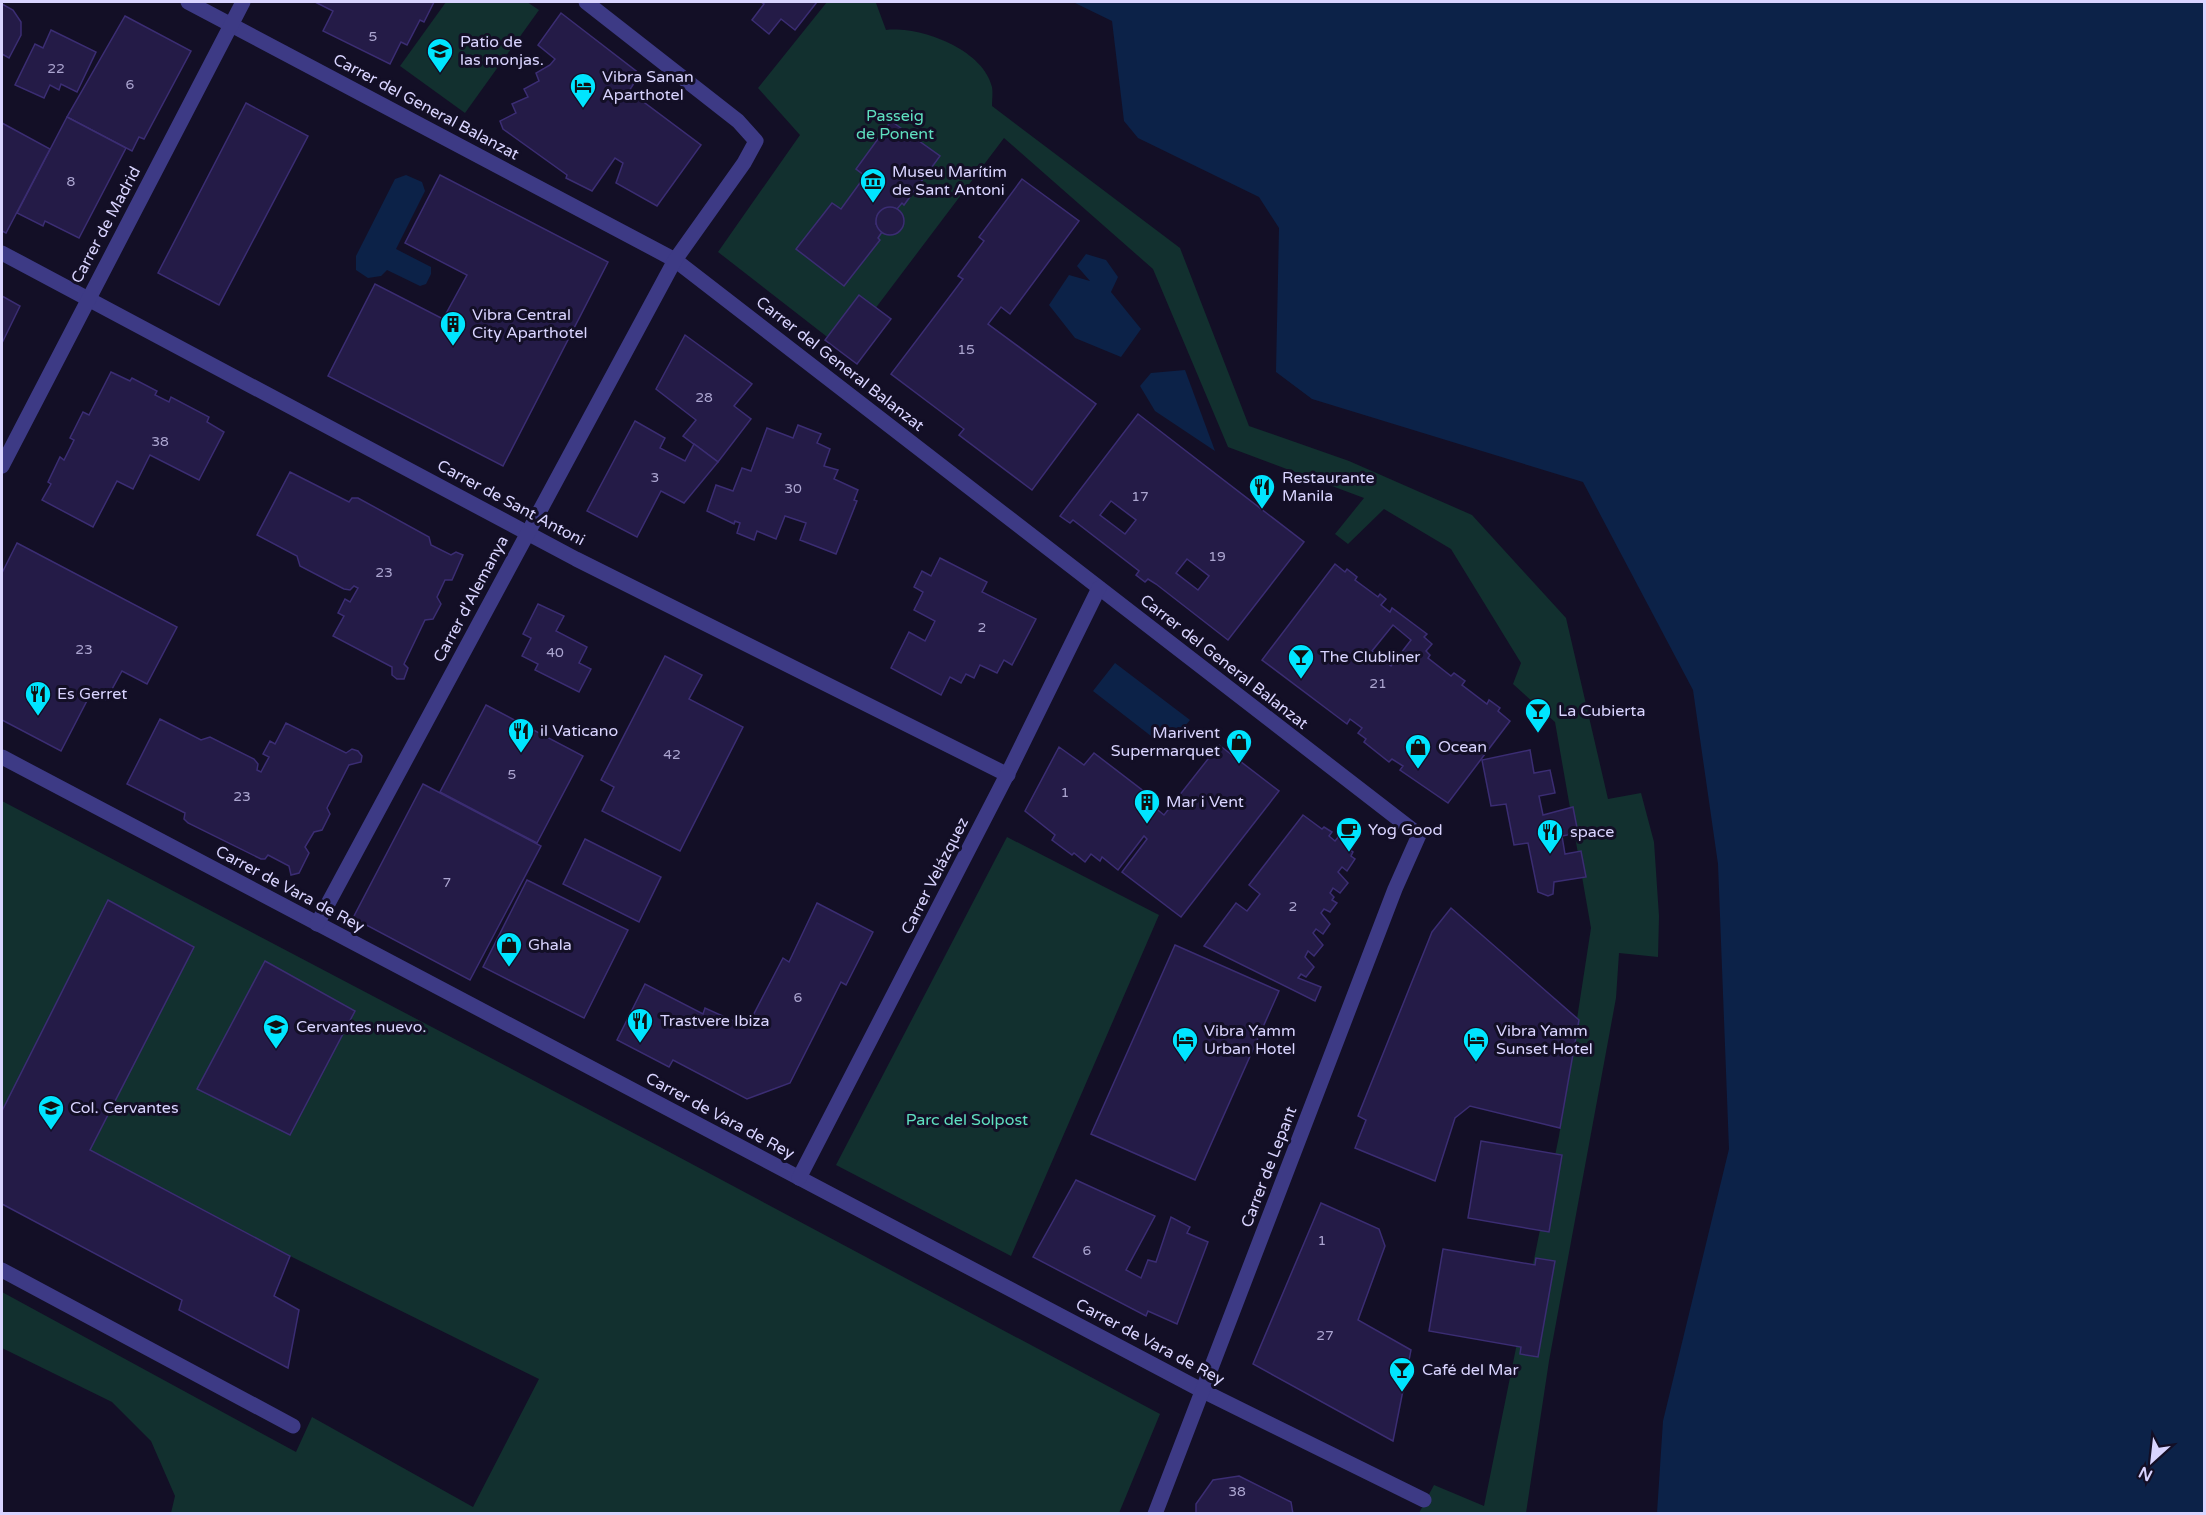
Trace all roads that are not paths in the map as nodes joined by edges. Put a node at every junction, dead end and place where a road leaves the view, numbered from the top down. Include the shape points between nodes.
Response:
1 (188, 2) edge
2 (243, 2) edge
3 (586, 2) edge
4 (231, 24) junction
5 (2, 253) edge
6 (675, 260) junction
7 (88, 298) junction
8 (2, 466) edge
9 (527, 533) junction
10 (1099, 588) junction
11 (2, 758) edge
12 (1008, 775) junction
13 (1419, 835) joint
14 (317, 924) junction
15 (799, 1178) junction
16 (2, 1270) edge
17 (1203, 1391) junction
18 (293, 1426) dead end
19 (1424, 1500) dead end
20 (1155, 1514) edge

1 - 4 street, Carrer del General Balanzat
2 - 4 street, Carrer de Madrid
3 - 6 street, Carrer d'Alemanya via 738,121 756,141
4 - 6 street, Carrer del General Balanzat
4 - 7 street, Carrer de Madrid
5 - 7 street, Carrer de Sant Antoni
6 - 9 street, Carrer d'Alemanya
6 - 10 street, Carrer del General Balanzat
7 - 8 street, Carrer de Madrid
7 - 9 street, Carrer de Sant Antoni
9 - 12 street, Carrer de Sant Antoni
9 - 14 street, Carrer d'Alemanya
10 - 12 street, Carrer Velázquez
10 - 13 street, Carrer del General Balanzat
11 - 14 street, Carrer de Vara de Rey
12 - 15 street, Carrer Velázquez
13 - 17 street, Carrer de Lepant
14 - 15 street, Carrer de Vara de Rey
15 - 17 street, Carrer de Vara de Rey
16 - 18 street
17 - 19 street, Carrer de Vara de Rey
17 - 20 street, Carrer de Lepant

